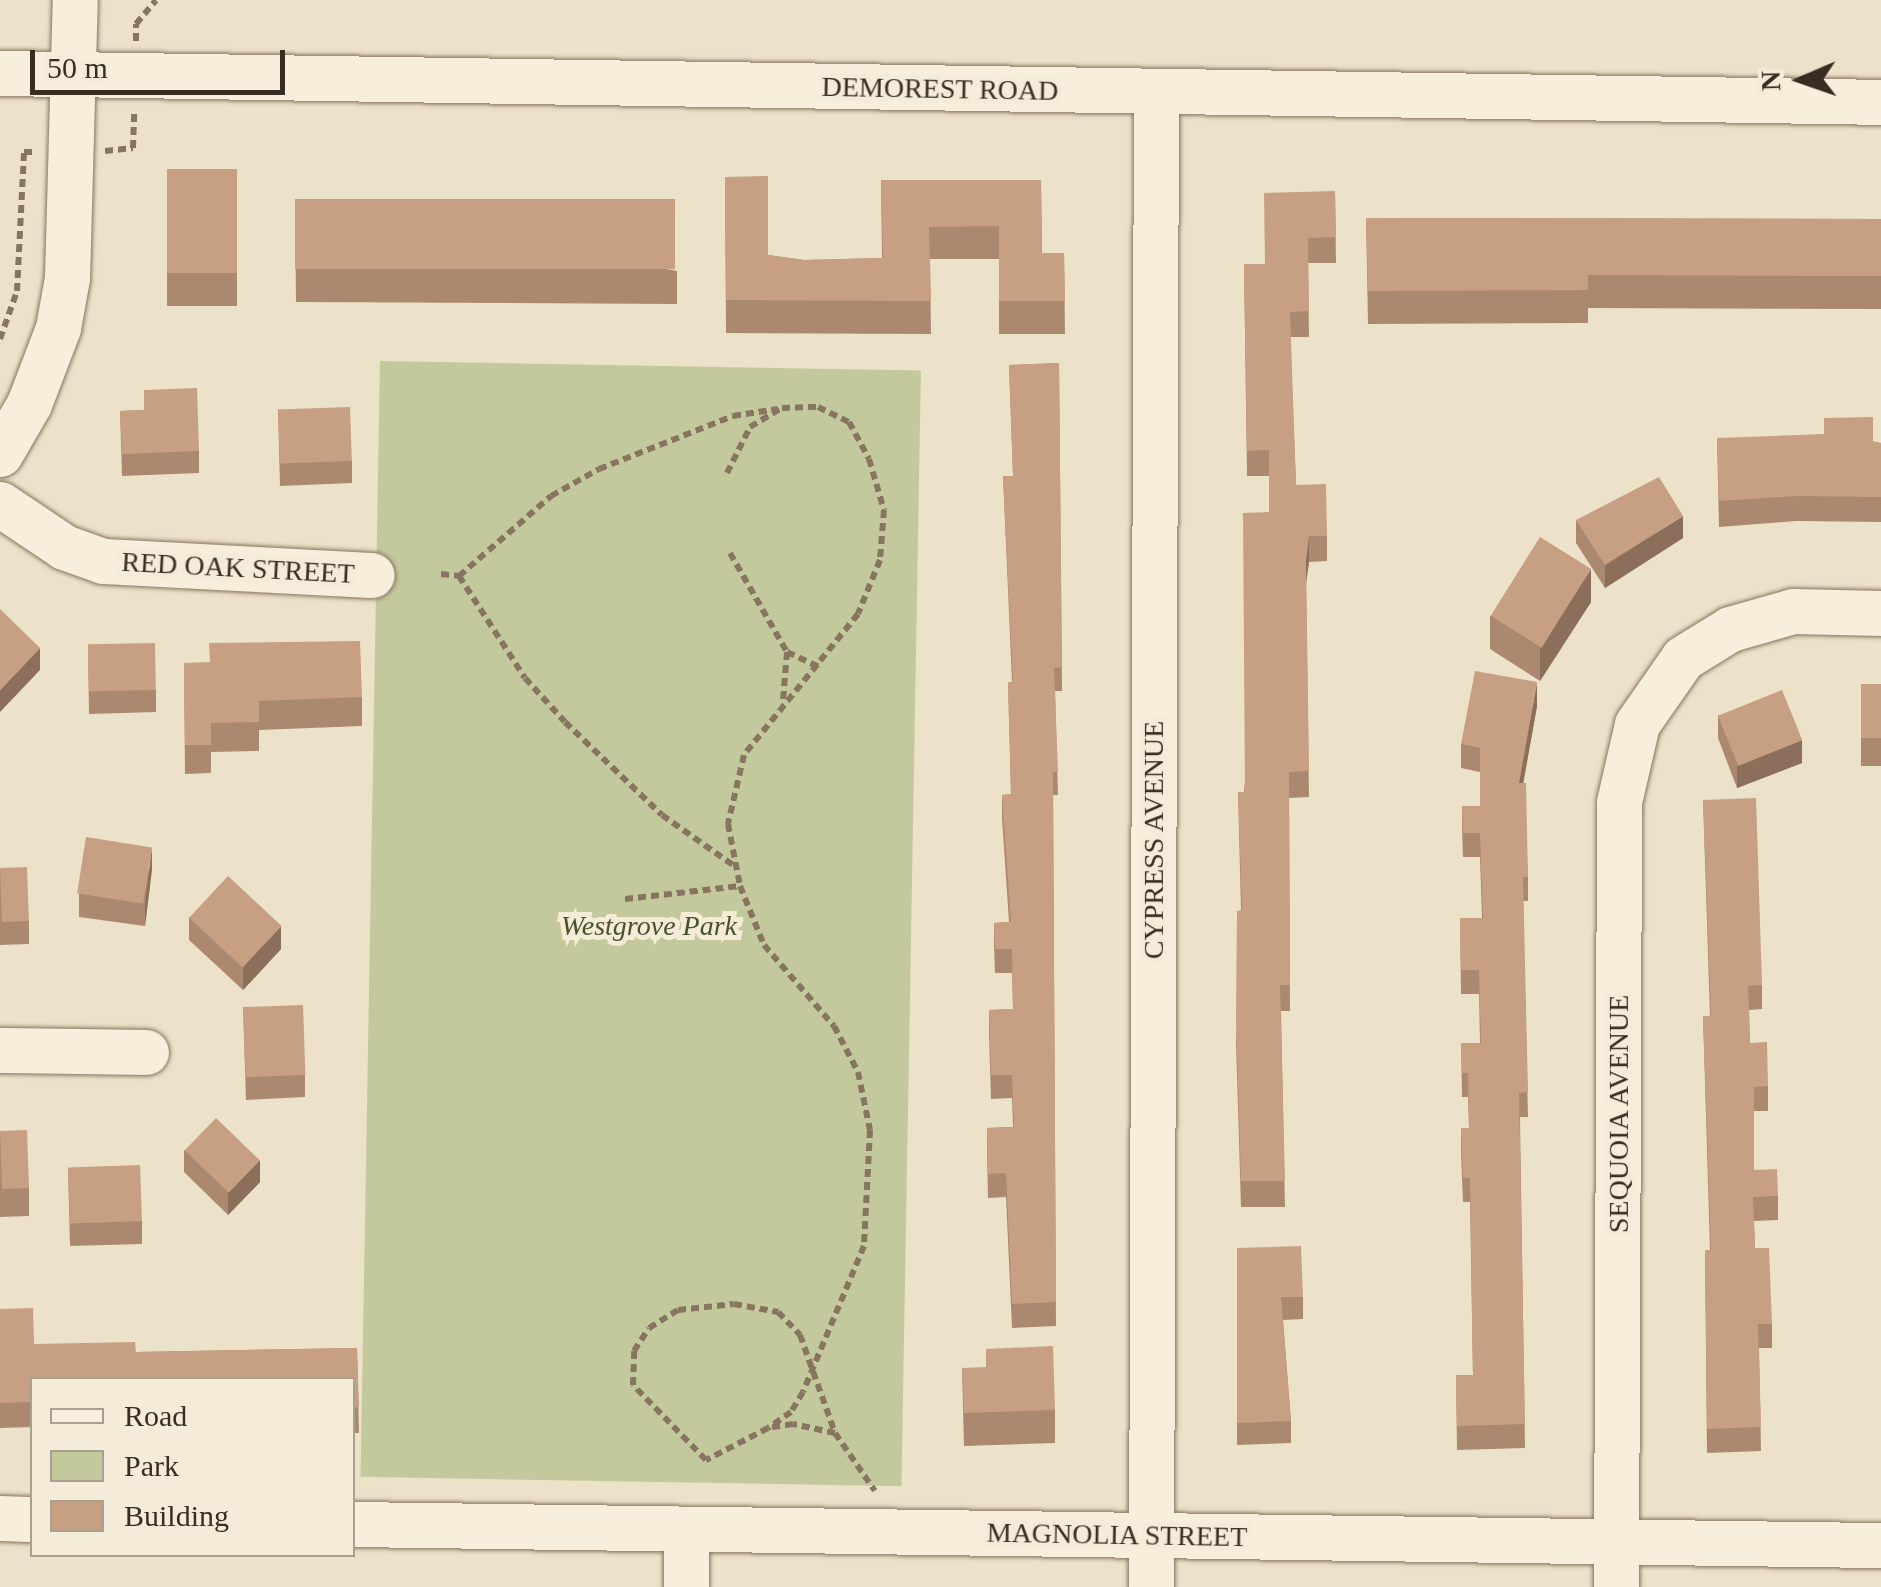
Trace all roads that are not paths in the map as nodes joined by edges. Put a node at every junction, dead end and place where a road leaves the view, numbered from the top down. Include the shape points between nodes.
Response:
1 (75, 0) edge
2 (0, 73) edge
3 (75, 74) junction
4 (1156, 93) junction
5 (1881, 102) edge
6 (0, 454) edge
7 (0, 504) edge
8 (372, 575) dead end
9 (1881, 613) edge
10 (0, 1050) edge
11 (146, 1052) dead end
12 (0, 1518) edge
13 (30, 1519) edge
14 (355, 1524) edge
15 (686, 1529) junction
16 (1152, 1535) junction
17 (1616, 1540) junction
18 (1881, 1544) edge
19 (686, 1587) edge
20 (1151, 1587) edge
21 (1616, 1587) edge

1 - 3 street
2 - 3 street, DEMOREST ROAD
3 - 4 street, DEMOREST ROAD
3 - 6 street via 73,232 58,328
4 - 5 street, DEMOREST ROAD
4 - 16 street, CYPRESS AVENUE
7 - 8 street, RED OAK STREET via 64,546 102,561
9 - 17 street, SEQUOIA AVENUE via 1793,611 1730,629 1683,658 1637,724 1619,802
10 - 11 street
12 - 13 street
14 - 15 street, MAGNOLIA STREET
15 - 16 street, MAGNOLIA STREET
15 - 19 street
16 - 17 street, MAGNOLIA STREET
16 - 20 street, CYPRESS AVENUE
17 - 18 street, MAGNOLIA STREET
17 - 21 street, SEQUOIA AVENUE

